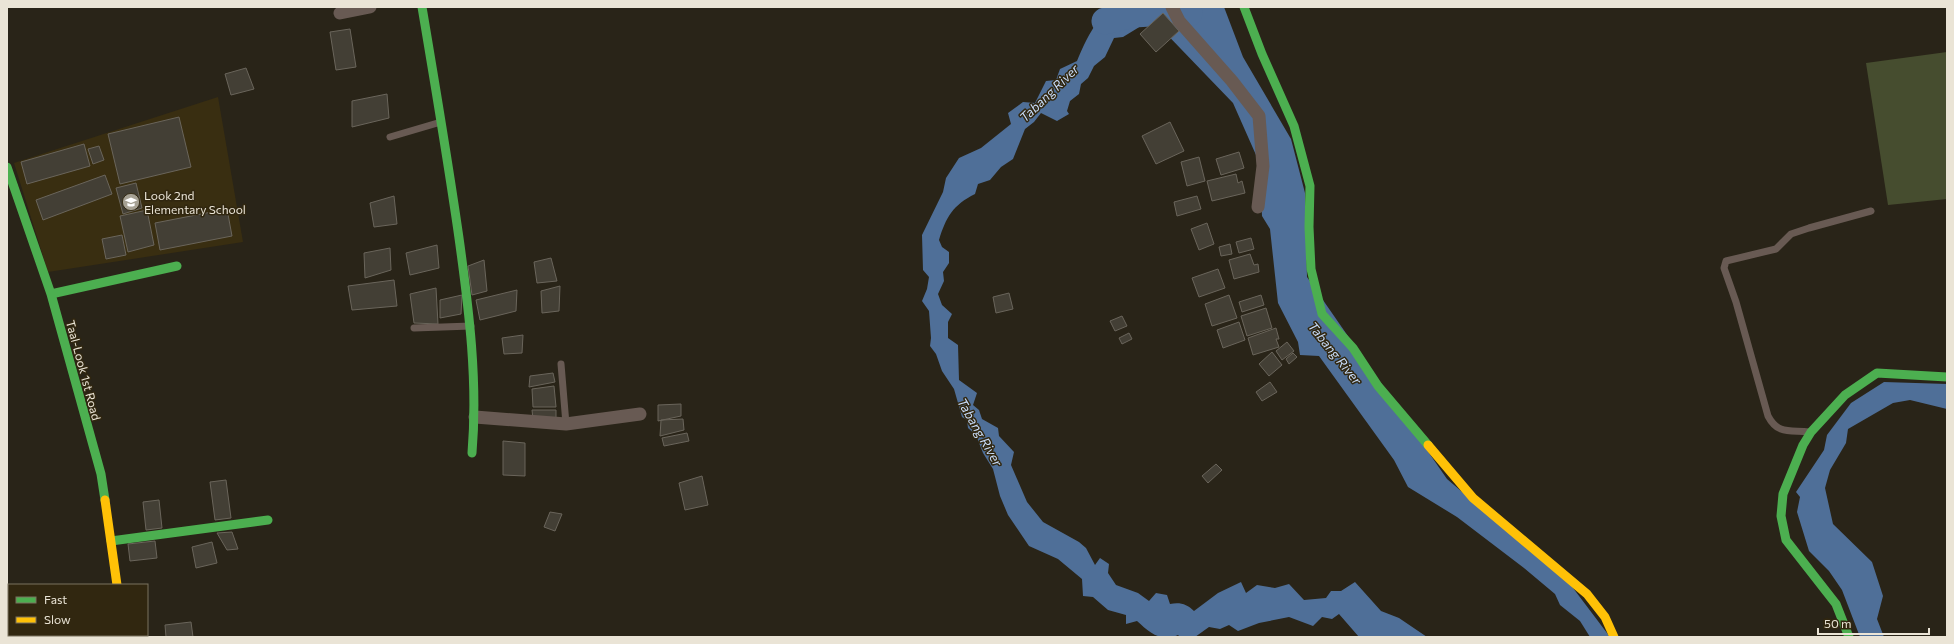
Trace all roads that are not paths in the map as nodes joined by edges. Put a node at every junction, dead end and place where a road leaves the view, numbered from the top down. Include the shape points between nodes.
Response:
1 (370, 7) edge
2 (422, 7) edge
3 (1172, 7) edge
4 (1244, 7) edge
5 (340, 13) dead end
6 (441, 122) junction
7 (390, 137) dead end
8 (7, 167) edge
9 (1258, 207) dead end
10 (1871, 211) dead end
11 (177, 266) dead end
12 (51, 294) junction
13 (471, 326) junction
14 (414, 328) dead end
15 (561, 364) dead end
16 (1947, 376) edge
17 (640, 414) dead end
18 (474, 417) junction
19 (566, 424) junction
20 (1811, 432) junction
21 (472, 452) dead end
22 (268, 520) dead end
23 (110, 541) junction
24 (117, 584) edge
25 (1614, 637) edge
26 (1849, 637) edge

1 - 5 street
2 - 6 street
3 - 9 street via 1179,21 1259,116 1263,166
4 - 25 street via 1294,126 1310,186 1311,269 1322,314 1353,348 1378,386 1473,498 1587,594 1605,617
6 - 7 lane
6 - 13 street
8 - 12 street, Taal-Look 1st Road
10 - 20 lane via 1791,234 1776,249 1726,261 1724,268 1768,416 1774,426 1781,430
11 - 12 street
12 - 23 street, Taal-Look 1st Road via 101,474
13 - 14 lane
13 - 18 street
15 - 19 lane
16 - 20 street via 1877,373 1845,396
17 - 19 street
18 - 19 street
18 - 21 street
20 - 26 street via 1803,445 1784,494 1781,516 1786,540 1836,604
22 - 23 street
23 - 24 street, Taal-Look 1st Road

